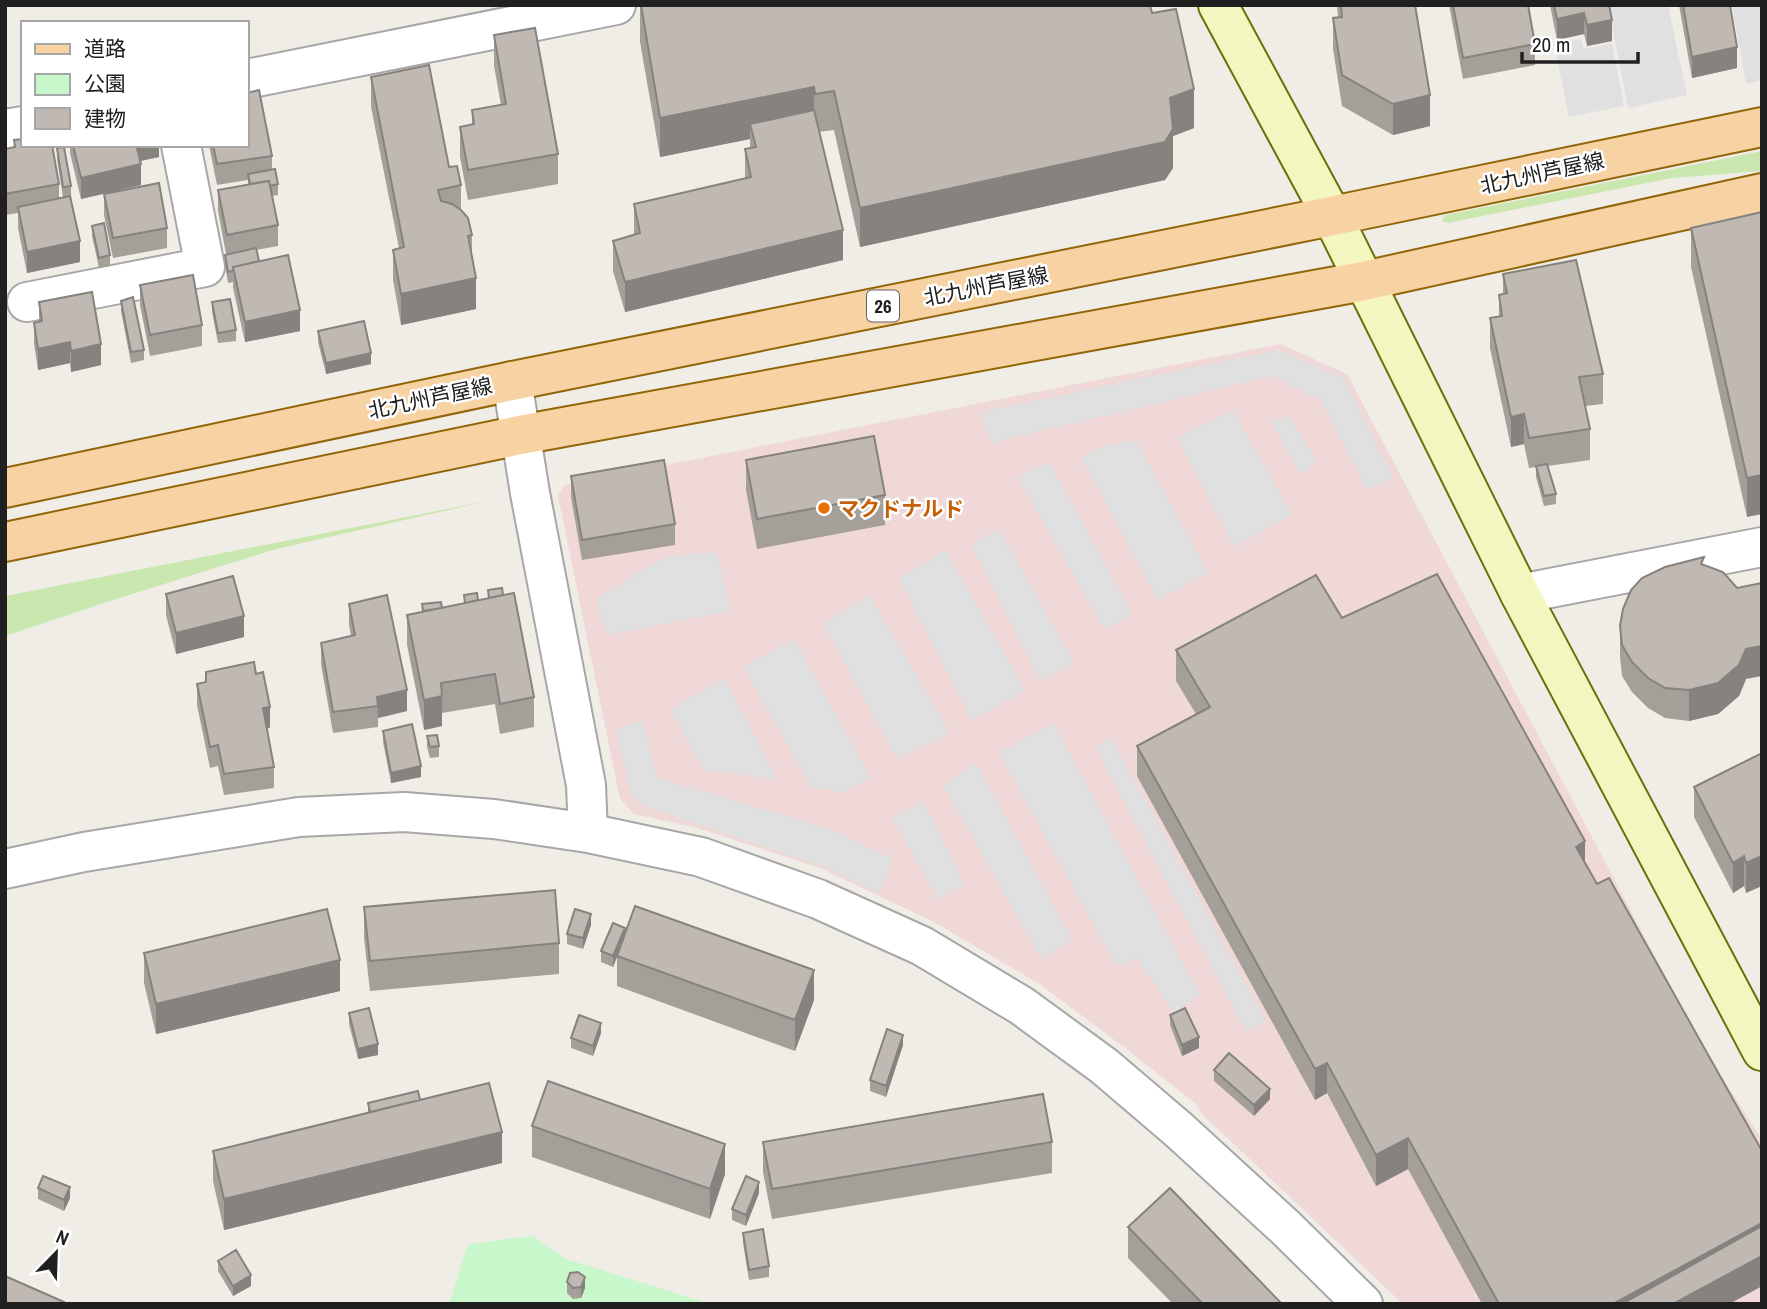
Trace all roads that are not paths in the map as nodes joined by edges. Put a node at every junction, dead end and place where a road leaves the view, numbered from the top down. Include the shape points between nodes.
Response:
1 (616, 5) edge
2 (1218, 5) edge
3 (248, 79) edge
4 (1762, 127) edge
5 (181, 147) edge
6 (1762, 192) edge
7 (1332, 216) junction
8 (1364, 281) junction
9 (27, 302) dead end
10 (512, 381) junction
11 (520, 435) junction
12 (5, 488) edge
13 (5, 542) edge
14 (1762, 547) edge
15 (1520, 594) junction
16 (588, 833) junction
17 (5, 869) edge
18 (1760, 1045) edge
19 (1363, 1304) edge

1 - 3 street
2 - 7 street
4 - 7 main road, 北九州芦屋線 / 26
5 - 9 street via 205,267
6 - 8 main road
7 - 8 street
7 - 10 main road, 北九州芦屋線 / 26
8 - 11 main road
8 - 15 street
10 - 11 street
10 - 12 main road, 北九州芦屋線 / 26
11 - 13 main road
11 - 16 street via 586,785
14 - 15 street
15 - 18 street
16 - 17 street via 404,812 299,817
16 - 19 street via 701,857 818,899 922,946 1022,1006 1180,1130

